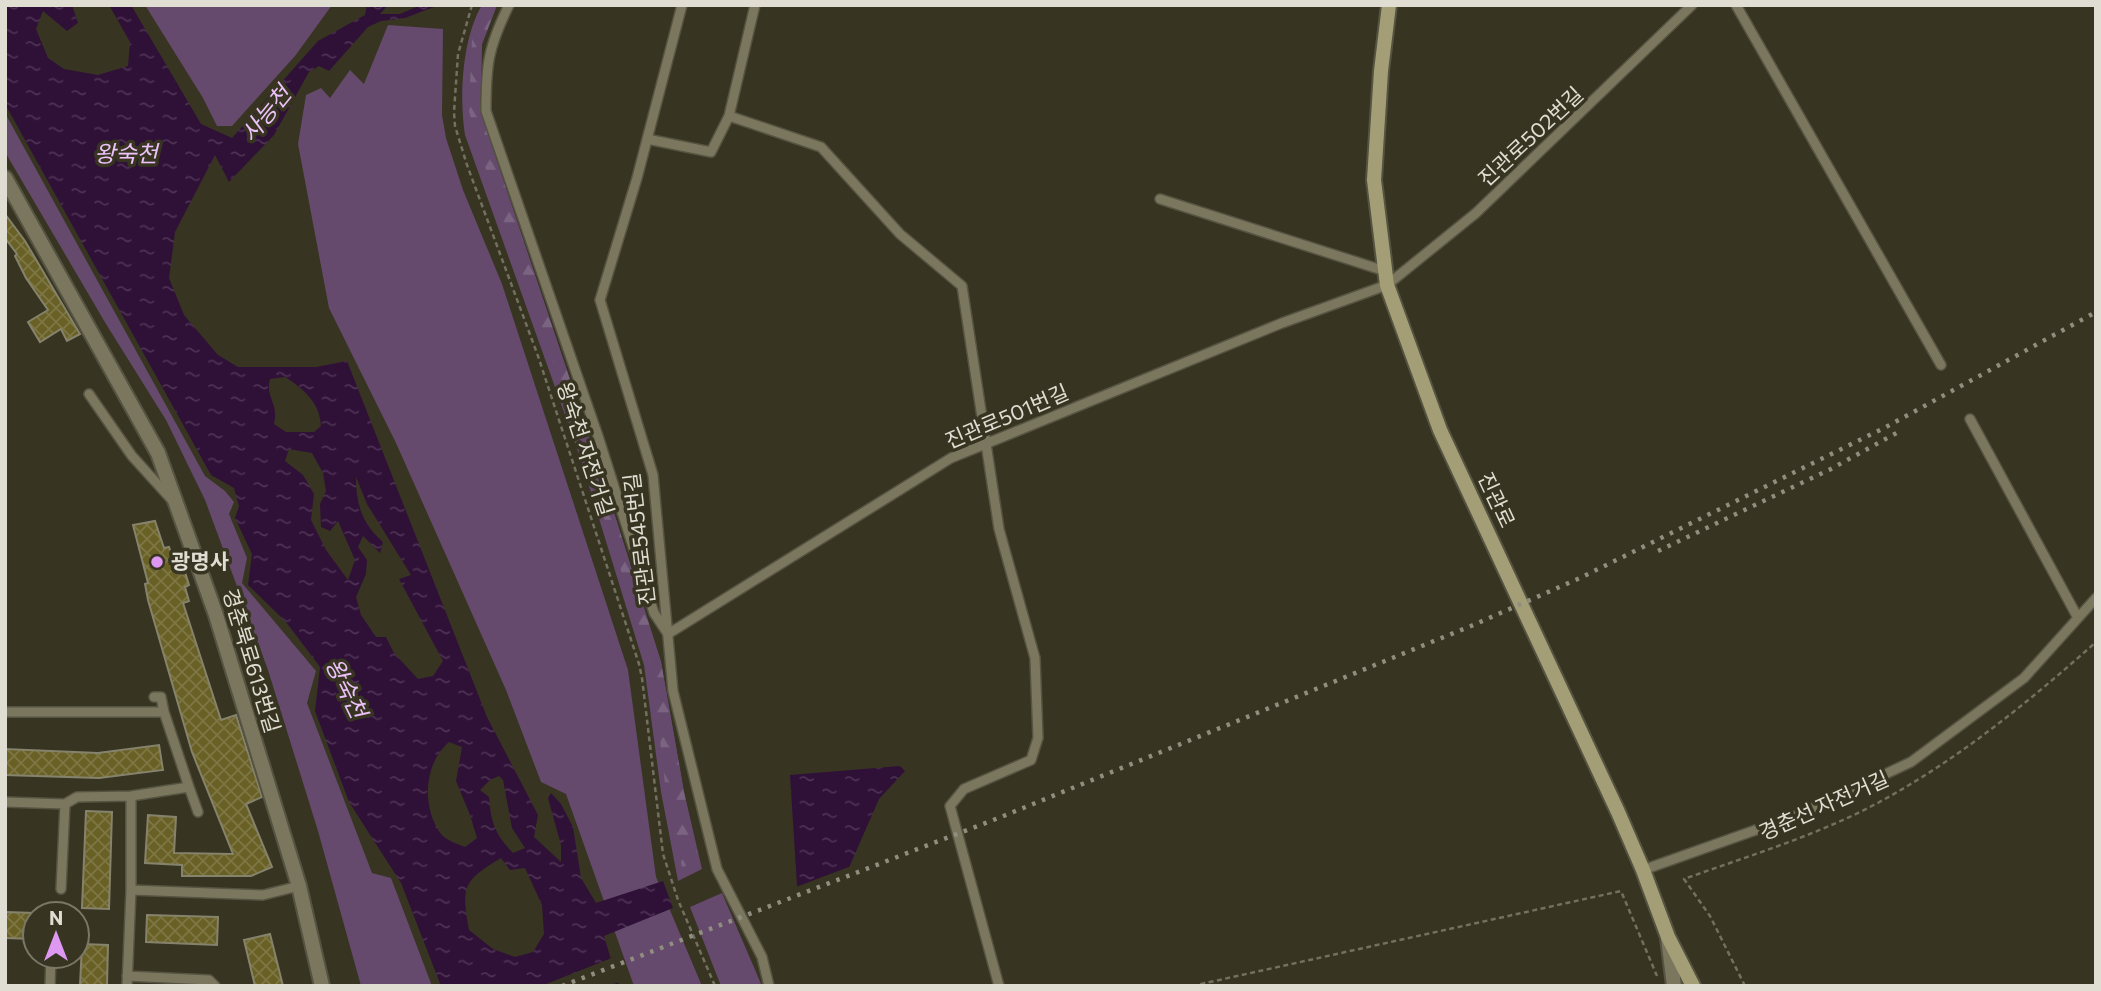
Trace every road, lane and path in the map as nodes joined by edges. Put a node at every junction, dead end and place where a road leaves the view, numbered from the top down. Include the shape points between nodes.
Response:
1 (472, 5) edge
2 (509, 5) edge
3 (682, 5) edge
4 (755, 5) edge
5 (1389, 5) edge
6 (1692, 5) edge
7 (1737, 5) edge
8 (729, 116) junction
9 (647, 139) junction
10 (5, 178) edge
11 (1160, 200) dead end
12 (1386, 278) junction
13 (1941, 365) dead end
14 (89, 394) dead end
15 (1970, 419) dead end
16 (986, 443) junction
17 (177, 506) junction
18 (2096, 598) edge
19 (2078, 618) junction
20 (668, 634) junction
21 (2096, 642) edge
22 (154, 697) dead end
23 (5, 712) edge
24 (164, 712) junction
25 (189, 787) junction
26 (131, 796) junction
27 (5, 802) edge
28 (65, 804) junction
29 (198, 813) dead end
30 (1643, 870) junction
31 (299, 886) junction
32 (61, 889) dead end
33 (131, 890) junction
34 (1668, 937) junction
35 (127, 981) edge
36 (215, 986) edge
37 (322, 986) edge
38 (715, 986) edge
39 (769, 986) edge
40 (999, 986) edge
41 (1192, 986) edge
42 (1661, 986) edge
43 (1674, 986) edge
44 (1693, 986) edge
45 (1745, 986) edge

1 - 38 path, 왕숙천 자전거길 via 458,54 455,126 538,356 639,664 663,854
2 - 20 lane via 486,66 486,111 654,612
3 - 9 lane, 진관로545번길
4 - 8 lane
5 - 12 street, 진관로 via 1374,180
6 - 12 lane, 진관로502번길 via 1476,213
7 - 13 lane
8 - 9 lane via 711,152
8 - 16 lane via 821,147 900,234 962,286
9 - 20 lane, 진관로545번길 via 600,300 653,475
10 - 17 street, 경춘북로613번길 via 158,453
11 - 12 lane
12 - 16 lane, 진관로501번길
12 - 30 street, 진관로 via 1440,430
14 - 17 lane via 132,456
15 - 19 lane
16 - 20 lane, 진관로501번길 via 951,458
16 - 40 lane via 999,529 1035,658 1038,738 1031,760 964,789 950,806
17 - 31 street, 경춘북로613번길 via 216,615
18 - 19 lane
19 - 30 lane via 2024,678 1911,762 1798,815
20 - 39 lane, 진관로545번길 via 673,691 717,869 762,957
21 - 45 path, 경춘선 자전거길 via 1999,725 1892,796 1788,841 1684,878 1710,916
22 - 24 lane via 160,697
23 - 24 lane
24 - 25 lane
25 - 26 lane
25 - 29 lane
26 - 28 lane via 77,797
26 - 33 lane
27 - 28 lane
28 - 32 lane
30 - 34 street, 진관로
31 - 33 lane via 263,895
31 - 37 street, 경춘북로613번길
33 - 35 lane
34 - 43 street
34 - 44 street, 진관로
35 - 36 lane via 209,979
41 - 42 path via 1621,891

